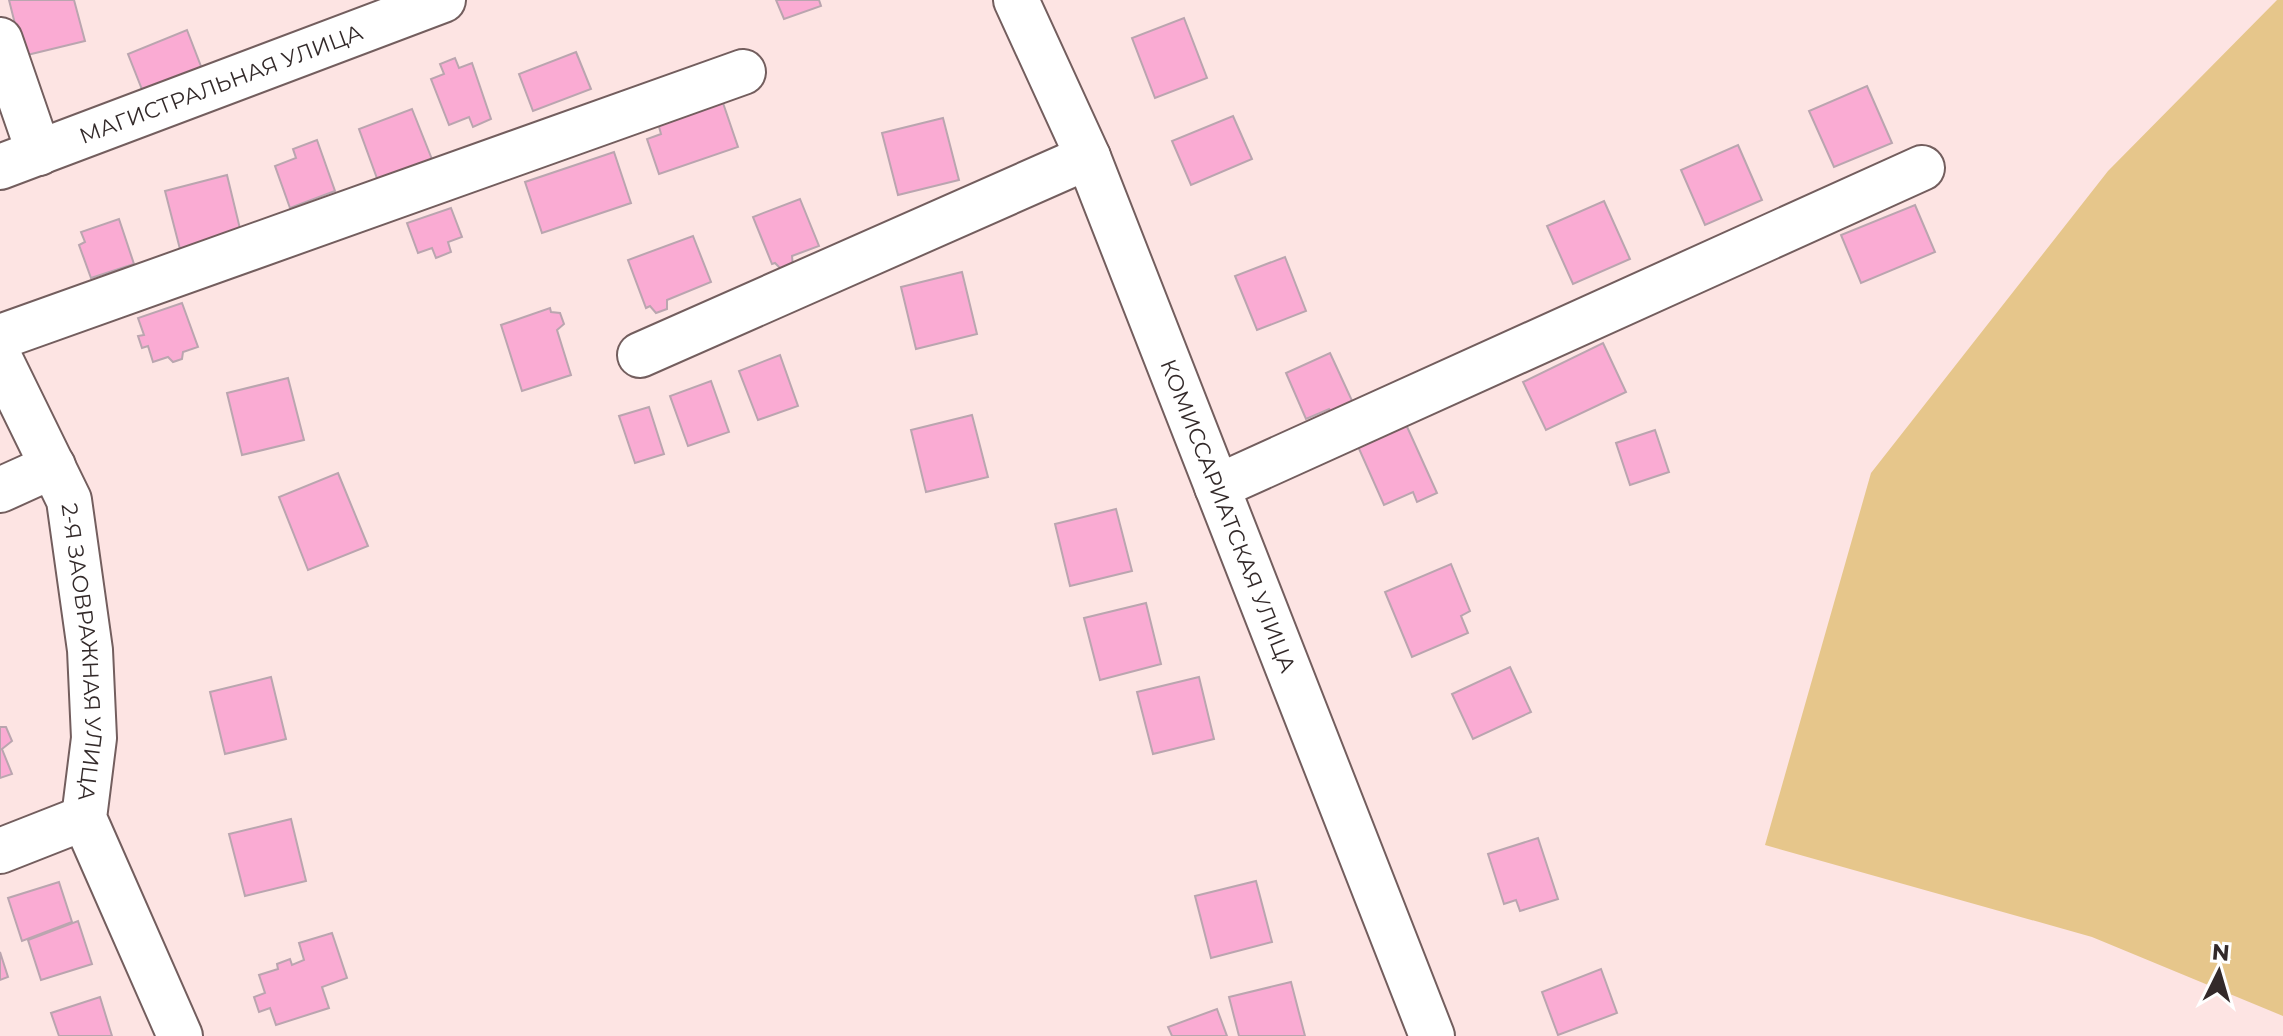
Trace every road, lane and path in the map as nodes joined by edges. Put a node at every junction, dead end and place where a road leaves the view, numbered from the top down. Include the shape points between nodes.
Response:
1 (443, 0) edge
2 (1016, 0) edge
3 (0, 40) edge
4 (743, 72) dead end
5 (1088, 157) junction
6 (20, 160) edge
7 (1922, 168) dead end
8 (0, 337) edge
9 (640, 355) dead end
10 (0, 359) edge
11 (53, 466) junction
12 (1217, 487) junction
13 (0, 490) edge
14 (84, 818) junction
15 (0, 851) edge
16 (180, 1036) edge
17 (1432, 1036) edge

1 - 6 street, МАГИСТРАЛЬНАЯ УЛИЦА
2 - 5 street, КОМИССАРИАТСКАЯ УЛИЦА
3 - 6 street
4 - 8 street
5 - 9 street
5 - 12 street, КОМИССАРИАТСКАЯ УЛИЦА
7 - 12 street
10 - 11 street, 2-Я ЗАОВРАЖНАЯ УЛИЦА
11 - 13 street
11 - 14 street, 2-Я ЗАОВРАЖНАЯ УЛИЦА via 69,500 90,650 94,738
12 - 17 street, КОМИССАРИАТСКАЯ УЛИЦА
14 - 15 street
14 - 16 street, 2-Я ЗАОВРАЖНАЯ УЛИЦА

